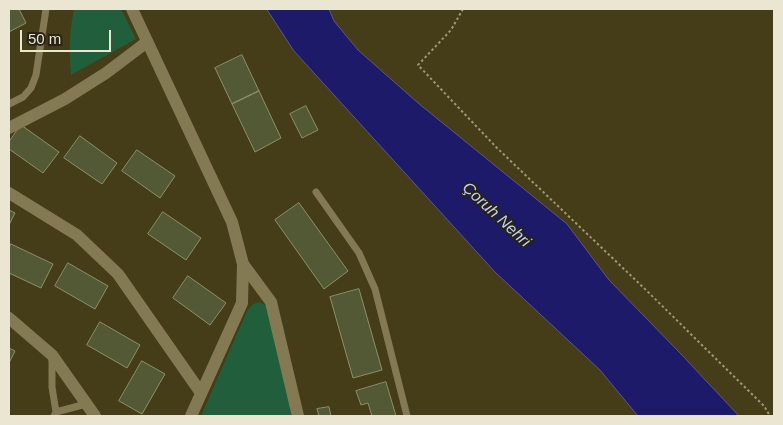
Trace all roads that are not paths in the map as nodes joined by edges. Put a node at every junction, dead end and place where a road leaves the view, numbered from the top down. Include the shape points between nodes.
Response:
1 (46, 9) edge
2 (132, 9) edge
3 (147, 42) junction
4 (9, 104) edge
5 (9, 128) edge
6 (316, 192) dead end
7 (9, 193) edge
8 (243, 264) junction
9 (9, 318) edge
10 (52, 355) junction
11 (201, 393) junction
12 (86, 404) junction
13 (55, 414) edge
14 (95, 416) edge
15 (191, 416) edge
16 (298, 416) edge
17 (407, 416) edge

1 - 4 lane via 32,88
2 - 3 street
3 - 5 street via 65,99
3 - 8 street via 232,222
6 - 17 lane via 359,253 375,289
7 - 11 street via 77,235 118,274
8 - 11 street via 242,303
8 - 16 street via 271,302
9 - 10 street
10 - 12 street
10 - 13 lane
11 - 15 street
12 - 13 lane
12 - 14 street

